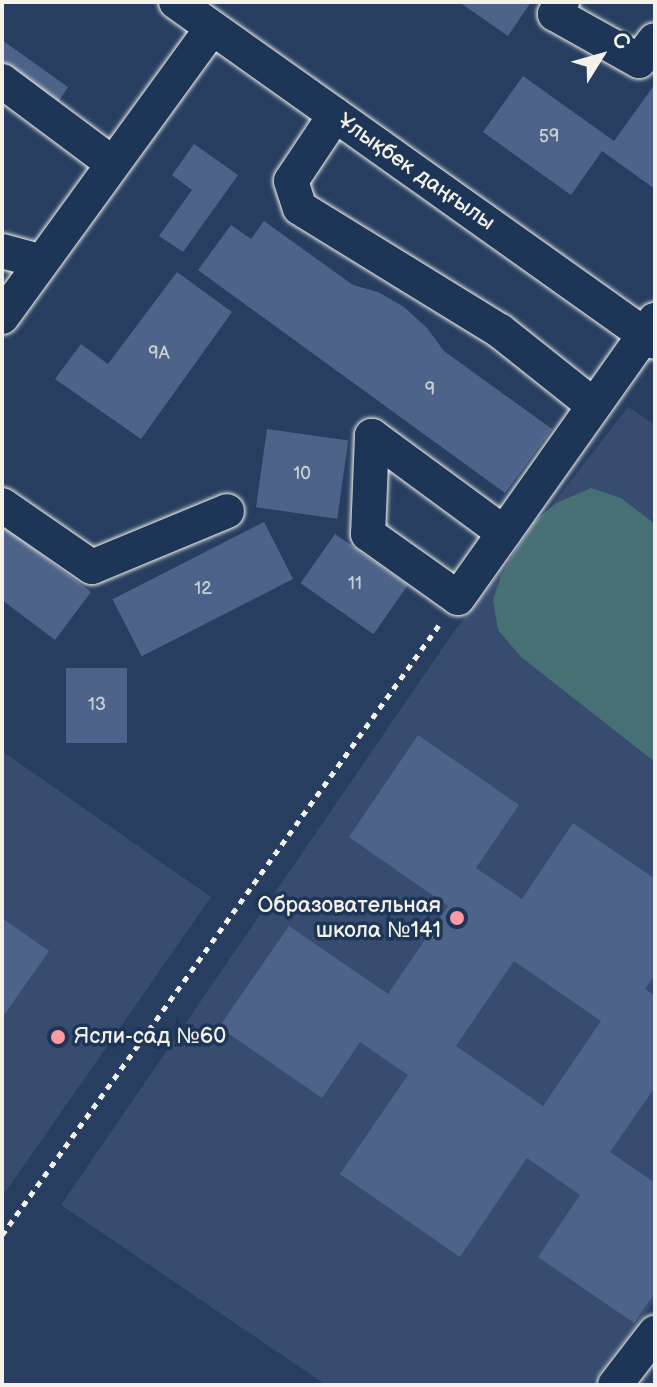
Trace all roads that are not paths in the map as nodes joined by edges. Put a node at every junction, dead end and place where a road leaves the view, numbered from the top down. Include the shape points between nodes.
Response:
1 (176, 2) edge
2 (562, 2) edge
3 (212, 28) junction
4 (655, 40) edge
5 (2, 81) edge
6 (335, 115) junction
7 (112, 163) junction
8 (2, 251) edge
9 (40, 261) junction
10 (2, 317) edge
11 (651, 332) edge
12 (593, 405) junction
13 (2, 505) edge
14 (227, 511) dead end
15 (504, 533) junction
16 (655, 1333) edge
17 (615, 1385) edge

1 - 3 street, Ұлықбек даңғылы
2 - 4 street via 555,14 639,61
3 - 6 street, Ұлықбек даңғылы
3 - 7 street
5 - 7 street
6 - 11 street, Ұлықбек даңғылы
6 - 12 street via 291,181 300,208 500,331
7 - 9 street
8 - 9 street
9 - 10 street
11 - 12 street
12 - 15 street
13 - 14 street via 92,567
15 - 15 street via 458,598 368,534 372,436
16 - 17 street

